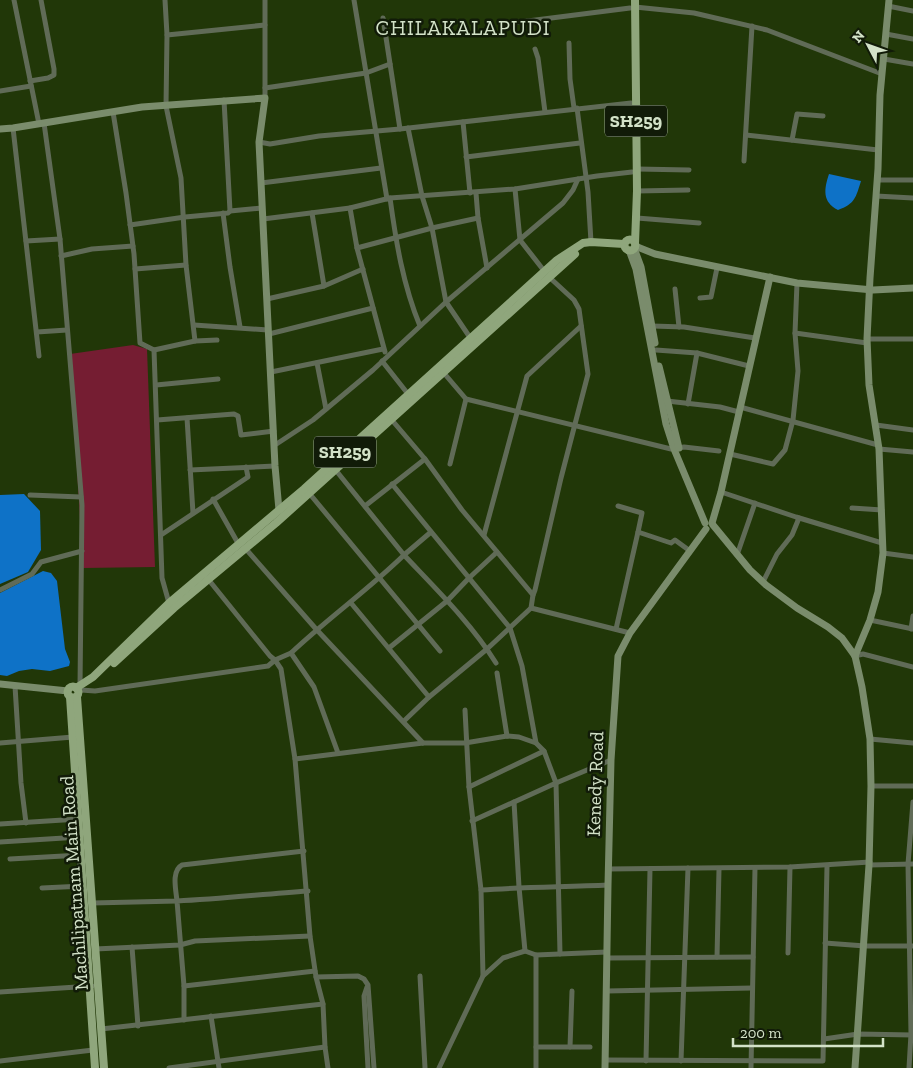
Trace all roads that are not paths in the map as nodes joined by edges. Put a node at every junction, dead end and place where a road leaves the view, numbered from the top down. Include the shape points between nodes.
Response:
1 (14, 0) edge
2 (41, 0) edge
3 (166, 0) edge
4 (265, 0) edge
5 (354, 0) edge
6 (889, 3) edge
7 (632, 4) edge
8 (913, 11) edge
9 (383, 18) dead end
10 (512, 23) dead end
11 (264, 26) junction
12 (752, 26) junction
13 (886, 34) junction
14 (167, 35) junction
15 (913, 39) edge
16 (569, 43) dead end
17 (535, 49) dead end
18 (884, 59) junction
19 (390, 64) junction
20 (913, 64) edge
21 (366, 73) junction
22 (882, 74) junction
23 (31, 84) junction
24 (265, 88) junction
25 (0, 91) edge
26 (265, 98) junction
27 (224, 100) junction
28 (631, 103) junction
29 (166, 106) junction
30 (576, 108) junction
31 (113, 112) junction
32 (545, 112) junction
33 (636, 114) junction
34 (656, 116) dead end
35 (823, 116) dead end
36 (463, 122) junction
37 (41, 124) junction
38 (13, 128) junction
39 (408, 128) junction
40 (0, 129) edge
41 (400, 129) junction
42 (374, 130) junction
43 (746, 135) junction
44 (792, 140) junction
45 (259, 142) junction
46 (580, 143) junction
47 (878, 150) junction
48 (466, 157) junction
49 (744, 161) dead end
50 (381, 168) junction
51 (634, 170) junction
52 (689, 170) dead end
53 (586, 178) junction
54 (578, 179) junction
55 (877, 180) junction
56 (913, 180) edge
57 (261, 183) junction
58 (515, 189) junction
59 (688, 190) dead end
60 (637, 191) junction
61 (473, 193) junction
62 (422, 196) junction
63 (876, 196) junction
64 (913, 198) edge
65 (388, 199) junction
66 (262, 208) junction
67 (350, 208) junction
68 (230, 211) junction
69 (223, 213) junction
70 (312, 213) junction
71 (185, 217) junction
72 (262, 218) junction
73 (478, 218) junction
74 (637, 218) junction
75 (699, 223) dead end
76 (130, 226) junction
77 (432, 228) junction
78 (395, 237) junction
79 (60, 239) junction
80 (520, 240) junction
81 (26, 241) junction
82 (591, 242) junction
83 (631, 245) junction
84 (133, 246) junction
85 (357, 248) junction
86 (61, 256) junction
87 (186, 265) junction
88 (487, 268) junction
89 (717, 268) junction
90 (135, 269) junction
91 (363, 269) junction
92 (547, 274) junction
93 (770, 277) junction
94 (798, 283) junction
95 (324, 286) junction
96 (913, 288) edge
97 (675, 289) dead end
98 (870, 290) junction
99 (267, 298) junction
100 (700, 298) dead end
101 (446, 302) junction
102 (373, 308) junction
103 (194, 325) junction
104 (420, 326) junction
105 (581, 326) junction
106 (652, 326) junction
107 (240, 327) junction
108 (679, 327) junction
109 (67, 330) junction
110 (36, 332) junction
111 (268, 332) junction
112 (795, 333) junction
113 (755, 338) junction
114 (471, 339) junction
115 (913, 339) edge
116 (218, 340) dead end
117 (195, 341) junction
118 (867, 341) junction
119 (384, 349) junction
120 (154, 350) junction
121 (656, 350) junction
122 (696, 353) junction
123 (39, 356) dead end
124 (388, 356) junction
125 (382, 361) junction
126 (317, 363) junction
127 (749, 366) junction
128 (272, 372) junction
129 (443, 372) junction
130 (218, 379) dead end
131 (156, 385) junction
132 (408, 394) junction
133 (466, 398) junction
134 (666, 401) junction
135 (688, 404) junction
136 (326, 409) junction
137 (739, 410) junction
138 (518, 411) junction
139 (187, 418) junction
140 (391, 419) junction
141 (157, 420) junction
142 (793, 420) junction
143 (876, 425) junction
144 (574, 426) junction
145 (274, 430) junction
146 (913, 430) edge
147 (275, 445) junction
148 (879, 447) junction
149 (676, 448) junction
150 (720, 451) dead end
151 (913, 452) edge
152 (730, 454) junction
153 (425, 459) junction
154 (450, 464) dead end
155 (275, 466) junction
156 (246, 467) junction
157 (333, 467) junction
158 (190, 470) junction
159 (392, 484) junction
160 (721, 492) junction
161 (310, 493) junction
162 (30, 495) dead end
163 (81, 497) junction
164 (213, 499) junction
165 (755, 502) junction
166 (365, 506) junction
167 (618, 506) dead end
168 (852, 508) dead end
169 (882, 510) junction
170 (193, 513) junction
171 (281, 513) junction
172 (799, 518) junction
173 (709, 524) junction
174 (431, 532) junction
175 (638, 532) junction
176 (161, 535) junction
177 (484, 535) junction
178 (882, 544) junction
179 (242, 546) junction
180 (82, 551) junction
181 (690, 551) junction
182 (497, 552) junction
183 (883, 553) junction
184 (404, 555) junction
185 (737, 555) junction
186 (913, 557) edge
187 (469, 578) junction
188 (208, 579) junction
189 (380, 579) junction
190 (763, 582) junction
191 (0, 590) edge
192 (533, 595) junction
193 (447, 601) junction
194 (169, 603) junction
195 (351, 603) junction
196 (531, 608) junction
197 (913, 616) edge
198 (870, 620) junction
199 (418, 625) junction
200 (510, 628) junction
201 (316, 629) junction
202 (616, 629) junction
203 (912, 629) edge
204 (630, 632) junction
205 (389, 648) junction
206 (487, 649) junction
207 (440, 651) dead end
208 (291, 653) junction
209 (856, 656) junction
210 (276, 660) junction
211 (496, 663) dead end
212 (913, 667) edge
213 (497, 673) dead end
214 (0, 684) edge
215 (16, 686) junction
216 (76, 692) junction
217 (429, 697) junction
218 (465, 710) dead end
219 (404, 721) junction
220 (507, 736) junction
221 (73, 737) junction
222 (870, 740) junction
223 (19, 741) junction
224 (0, 743) edge
225 (423, 743) junction
226 (466, 743) junction
227 (536, 743) junction
228 (913, 743) edge
229 (544, 751) junction
230 (338, 753) junction
231 (294, 759) junction
232 (611, 760) junction
233 (79, 781) junction
234 (556, 783) junction
235 (469, 786) junction
236 (871, 786) junction
237 (913, 786) edge
238 (514, 802) junction
239 (913, 802) edge
240 (79, 818) junction
241 (472, 821) junction
242 (26, 822) junction
243 (0, 824) edge
244 (80, 837) junction
245 (0, 842) edge
246 (304, 851) junction
247 (81, 855) junction
248 (10, 860) dead end
249 (870, 863) junction
250 (910, 864) edge
251 (827, 866) junction
252 (688, 868) junction
253 (755, 868) junction
254 (790, 868) junction
255 (608, 869) junction
256 (719, 869) junction
257 (650, 870) junction
258 (608, 885) junction
259 (83, 886) junction
260 (519, 887) junction
261 (42, 888) dead end
262 (559, 888) junction
263 (480, 890) junction
264 (308, 891) junction
265 (177, 900) junction
266 (92, 903) junction
267 (310, 936) junction
268 (825, 943) junction
269 (180, 946) junction
270 (865, 946) junction
271 (911, 946) edge
272 (132, 947) junction
273 (95, 949) junction
274 (524, 951) junction
275 (788, 953) dead end
276 (560, 954) junction
277 (536, 955) junction
278 (607, 955) junction
279 (718, 957) junction
280 (753, 957) junction
281 (685, 958) junction
282 (649, 959) junction
283 (315, 971) junction
284 (420, 976) dead end
285 (483, 976) junction
286 (316, 977) junction
287 (98, 985) junction
288 (368, 985) junction
289 (89, 986) junction
290 (184, 986) junction
291 (752, 988) junction
292 (648, 990) junction
293 (683, 990) junction
294 (572, 991) dead end
295 (607, 991) junction
296 (0, 992) edge
297 (323, 1004) junction
298 (912, 1006) edge
299 (211, 1016) junction
300 (184, 1020) junction
301 (138, 1026) junction
302 (101, 1029) junction
303 (858, 1034) junction
304 (912, 1035) edge
305 (824, 1039) junction
306 (325, 1047) junction
307 (536, 1047) junction
308 (570, 1047) junction
309 (590, 1047) dead end
310 (93, 1050) junction
311 (0, 1061) edge
312 (218, 1061) junction
313 (646, 1061) junction
314 (681, 1061) junction
315 (752, 1061) junction
316 (823, 1061) junction
317 (605, 1064) edge
318 (95, 1068) edge
319 (104, 1068) edge
320 (168, 1068) edge
321 (219, 1068) edge
322 (328, 1068) edge
323 (368, 1068) edge
324 (374, 1068) edge
325 (425, 1068) edge
326 (439, 1068) edge
327 (536, 1068) edge
328 (751, 1068) edge
329 (823, 1068) edge
330 (855, 1068) edge
331 (909, 1068) edge

1 - 23 street
2 - 23 street via 54,75
3 - 14 street
4 - 11 street
5 - 21 street
6 - 8 street
6 - 13 street
7 - 10 street
7 - 12 street
7 - 28 main road, SH259
7 - 33 main road, SH259
9 - 19 street
11 - 14 street
11 - 24 street
12 - 22 street
12 - 43 street
13 - 15 street
13 - 18 street
14 - 29 street
16 - 30 street via 570,78
17 - 32 street
18 - 20 street
18 - 22 street
19 - 21 street
19 - 41 street
21 - 24 street
21 - 42 street
22 - 47 street
23 - 25 street
23 - 37 street
24 - 26 street
26 - 27 street
26 - 45 street
27 - 29 street
27 - 68 street
28 - 30 street
28 - 33 street
28 - 51 main road, SH259
29 - 31 street
29 - 71 street via 181,178
30 - 32 street
30 - 46 street
31 - 37 street
31 - 76 street
32 - 36 street
33 - 34 street
33 - 51 main road, SH259
35 - 44 street via 797,114
36 - 39 street
36 - 48 street
37 - 38 street
37 - 79 street
38 - 40 street
38 - 81 street
39 - 41 street
39 - 62 street
41 - 42 street
42 - 45 street via 270,144
42 - 50 street
43 - 44 street
43 - 49 street
44 - 47 street
45 - 57 street
46 - 48 street
46 - 53 street
47 - 55 street
48 - 61 street
50 - 57 street
50 - 65 street
51 - 52 street
51 - 53 street
51 - 60 main road, SH259
51 - 83 main road, SH259
53 - 54 street
53 - 82 street
54 - 58 street
54 - 80 street via 567,198
55 - 56 street
55 - 63 street
57 - 66 street
58 - 61 street
58 - 80 street
59 - 60 street
60 - 74 main road, SH259
61 - 62 street
61 - 73 street
62 - 65 street
62 - 77 street
63 - 64 street
63 - 98 street
65 - 67 street
65 - 78 street
66 - 68 street
66 - 72 street
67 - 70 street
67 - 85 street
68 - 69 street
69 - 71 street
69 - 107 street
70 - 72 street
70 - 95 street
71 - 76 street
71 - 87 street
72 - 99 street
73 - 77 street
73 - 88 street
74 - 75 street
74 - 83 main road, SH259
76 - 84 street
77 - 78 street
77 - 101 street
78 - 85 street
78 - 104 street via 411,304
79 - 81 street
79 - 86 street
80 - 88 street
80 - 92 street
81 - 110 street
82 - 83 main road, SH259
82 - 92 main road, SH259 via 583,243 558,260
83 - 89 street
83 - 92 main road, SH259 via 589,246
83 - 106 street via 641,267
83 - 149 street via 661,401
84 - 86 street via 92,249
84 - 90 street
85 - 91 street
86 - 109 street
87 - 90 street
87 - 103 street
88 - 101 street
89 - 93 street
89 - 100 street via 711,297
90 - 120 street via 140,342
91 - 95 street
91 - 102 street
92 - 105 street via 574,300
92 - 114 main road, SH259
92 - 129 main road, SH259
93 - 94 street
93 - 113 street, Kenedy Road
94 - 98 street
94 - 112 street
95 - 99 street
96 - 98 street
97 - 108 street
98 - 118 street
99 - 111 street
101 - 104 street
101 - 114 street
102 - 111 street
102 - 119 street
103 - 107 street
103 - 117 street
104 - 124 street
105 - 138 street via 527,376
105 - 144 street via 588,374
106 - 108 street
106 - 121 street
107 - 111 street
108 - 113 street
109 - 110 street
109 - 163 street
110 - 123 street
111 - 128 street
112 - 118 street
112 - 142 street via 798,371
113 - 127 street, Kenedy Road
114 - 132 main road, SH259
115 - 118 street
116 - 117 street
117 - 120 street
118 - 143 street via 869,385
119 - 124 street
119 - 126 street
120 - 131 street
121 - 122 street
121 - 134 street
122 - 127 street
122 - 135 street
124 - 125 street
125 - 132 street
125 - 136 street
126 - 128 street
126 - 136 street
127 - 137 street, Kenedy Road
128 - 145 street
129 - 133 street
129 - 140 main road, SH259
130 - 131 street
131 - 141 street
132 - 157 main road, SH259
133 - 138 street
133 - 154 street
134 - 135 street
134 - 149 street
135 - 137 street
136 - 147 street
137 - 142 street
137 - 152 street, Kenedy Road
138 - 144 street
138 - 177 street
139 - 141 street
139 - 145 street via 234,414 238,416 241,435
139 - 158 street
140 - 153 street
140 - 157 main road, SH259
141 - 176 street
142 - 148 street
142 - 152 street via 785,450 773,464
143 - 146 street
143 - 148 street
144 - 149 street
144 - 192 street
145 - 147 street
147 - 155 street
148 - 151 street
148 - 169 street
149 - 150 street
149 - 173 street
152 - 160 street, Kenedy Road
153 - 159 street
153 - 177 street
155 - 156 street
155 - 171 street
156 - 158 street
156 - 164 street via 248,477
157 - 161 main road, SH259
157 - 166 street
157 - 171 main road, SH259
158 - 170 street
159 - 166 street
159 - 174 street
160 - 165 street
160 - 173 street, Kenedy Road
161 - 171 main road, SH259
161 - 189 street
162 - 163 street
163 - 180 street
164 - 170 street
164 - 179 street
165 - 172 street
165 - 185 street
166 - 184 street
167 - 175 street via 642,513
168 - 169 street
169 - 178 street
170 - 176 street
171 - 179 main road, SH259
172 - 178 street
172 - 190 street
173 - 181 street, Kenedy Road
173 - 185 street
174 - 184 street
174 - 187 street
175 - 181 street via 671,542 675,540
175 - 202 street
176 - 194 street via 162,578
177 - 182 street
178 - 183 street
179 - 188 main road, SH259
179 - 194 main road, SH259
179 - 201 street
180 - 191 street via 41,562 32,574
180 - 216 street
181 - 204 street, Kenedy Road
182 - 187 street
182 - 192 street
183 - 186 street
183 - 198 street via 878,592
184 - 189 street
184 - 193 street
185 - 190 street
187 - 193 street
187 - 200 street
188 - 210 street
188 - 216 main road, SH259 via 95,681
189 - 195 street
189 - 199 street
190 - 209 street via 842,638
192 - 196 street
193 - 199 street
193 - 206 street
194 - 216 main road, SH259
195 - 201 street
195 - 205 street
196 - 200 street
196 - 202 street
197 - 203 street
198 - 203 street
198 - 209 street
199 - 205 street
199 - 207 street
200 - 206 street
200 - 227 street via 522,666
201 - 208 street
201 - 219 street
202 - 204 street
204 - 232 street, Kenedy Road via 618,656
205 - 217 street
206 - 211 street
206 - 217 street
208 - 210 street
208 - 230 street via 314,687
209 - 212 street via 863,654
209 - 222 street
210 - 216 street via 268,666
210 - 231 street via 281,669
213 - 220 street
214 - 215 street
215 - 216 street
215 - 223 street
216 - 221 main road, Machilipatnam Main Road
216 - 233 main road, Machilipatnam Main Road
217 - 219 street
218 - 226 street
219 - 225 street
220 - 226 street
220 - 227 street
221 - 223 street
221 - 233 main road, Machilipatnam Main Road
222 - 228 street
222 - 236 street
223 - 224 street
223 - 242 street
225 - 226 street
225 - 230 street
226 - 235 street
227 - 229 street
229 - 234 street
229 - 235 street
230 - 231 street
231 - 246 street
232 - 234 street
232 - 255 street, Kenedy Road
233 - 240 main road, Machilipatnam Main Road
233 - 266 main road, Machilipatnam Main Road
234 - 238 street
234 - 262 street
235 - 241 street
236 - 237 street
236 - 249 street
238 - 241 street
238 - 260 street
239 - 250 street
240 - 242 street
240 - 244 main road, Machilipatnam Main Road
241 - 263 street
242 - 243 street
244 - 245 street
244 - 247 main road, Machilipatnam Main Road
246 - 264 street
246 - 265 street via 182,866 176,873
247 - 248 street
247 - 259 main road, Machilipatnam Main Road
249 - 250 street
249 - 251 street
249 - 270 street
250 - 271 street
251 - 254 street
251 - 268 street
252 - 256 street
252 - 257 street
252 - 281 street
253 - 254 street
253 - 256 street
253 - 280 street
254 - 275 street
255 - 257 street
255 - 258 street, Kenedy Road
256 - 279 street
257 - 282 street
258 - 262 street
258 - 278 street, Kenedy Road
259 - 261 street
259 - 289 main road, Machilipatnam Main Road
260 - 262 street
260 - 263 street
260 - 274 street
262 - 276 street
263 - 285 street
264 - 265 street
264 - 267 street
265 - 266 street
265 - 269 street
266 - 273 main road, Machilipatnam Main Road
267 - 269 street via 195,941
267 - 283 street
268 - 270 street
268 - 305 street
269 - 272 street
269 - 290 street
270 - 271 street
270 - 303 street
271 - 298 street
272 - 273 street
272 - 301 street
273 - 287 main road, Machilipatnam Main Road
274 - 277 street
274 - 285 street via 503,958
276 - 277 street
276 - 278 street
277 - 307 street
278 - 282 street
278 - 295 street, Kenedy Road
279 - 280 street
279 - 281 street
280 - 291 street
281 - 282 street
281 - 293 street
282 - 292 street
283 - 286 street
283 - 290 street
284 - 325 street
285 - 326 street
286 - 288 street via 358,976
286 - 297 street
287 - 289 street
287 - 302 main road, Machilipatnam Main Road
288 - 323 street via 364,996
288 - 324 street
289 - 296 street
289 - 310 main road, Machilipatnam Main Road
290 - 300 street
291 - 293 street
291 - 315 street
292 - 293 street
292 - 295 street
292 - 313 street
293 - 314 street
294 - 308 street
295 - 317 street, Kenedy Road
297 - 299 street
297 - 306 street
298 - 304 street
299 - 300 street
299 - 312 street
300 - 301 street
301 - 302 street
302 - 319 main road, Machilipatnam Main Road
303 - 304 street
303 - 305 street
303 - 330 street
304 - 331 street
305 - 316 street
306 - 312 street
306 - 322 street
307 - 308 street
307 - 327 street
308 - 309 street
310 - 311 street
310 - 318 main road, Machilipatnam Main Road
312 - 320 street
312 - 321 street
313 - 314 street
313 - 317 street
314 - 315 street
315 - 316 street
315 - 328 street
316 - 329 street

